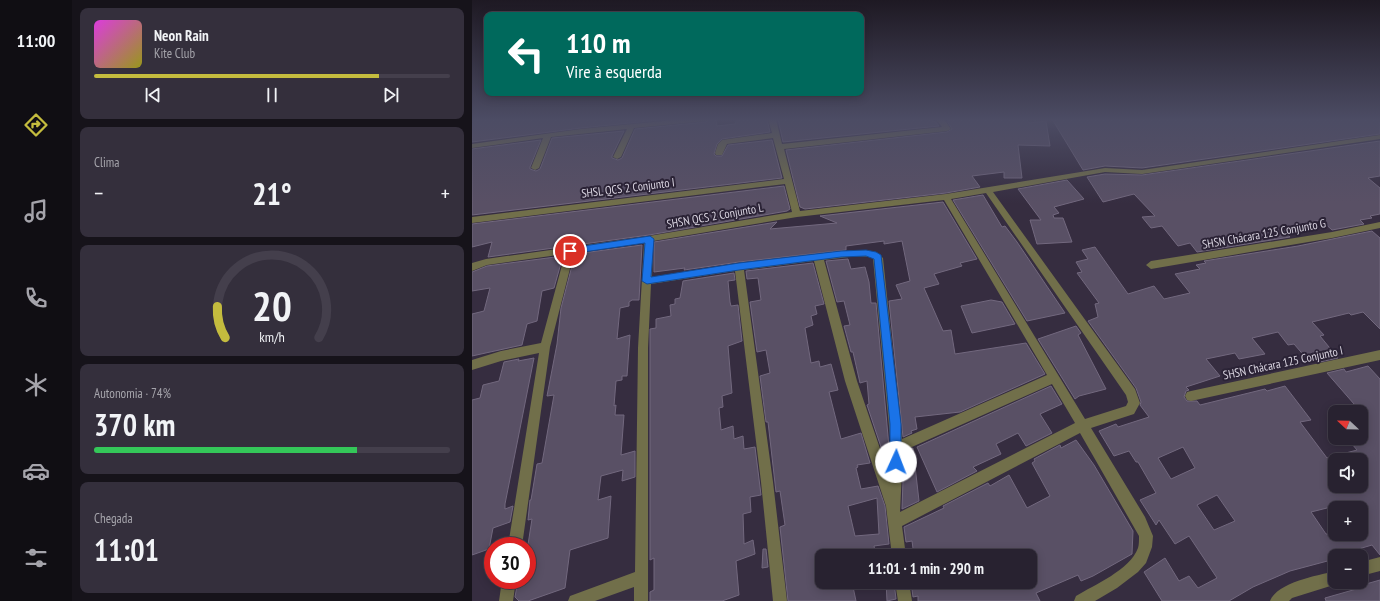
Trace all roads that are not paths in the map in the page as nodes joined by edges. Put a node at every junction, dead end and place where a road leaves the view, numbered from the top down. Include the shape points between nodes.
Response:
1 (543, 147) edge
2 (622, 147) edge
3 (721, 147) edge
4 (780, 147) edge
5 (1317, 147) edge
6 (719, 154) dead end
7 (617, 157) dead end
8 (535, 168) dead end
9 (787, 181) junction
10 (988, 190) junction
11 (946, 197) junction
12 (797, 214) junction
13 (472, 220) edge
14 (1380, 225) edge
15 (650, 239) junction
16 (570, 251) junction
17 (818, 257) junction
18 (1151, 265) dead end
19 (739, 266) junction
20 (472, 267) edge
21 (647, 281) junction
22 (545, 347) junction
23 (1380, 355) edge
24 (472, 366) edge
25 (1053, 378) junction
26 (1191, 396) dead end
27 (1083, 425) junction
28 (897, 447) junction
29 (893, 507) junction
30 (894, 522) junction
31 (515, 537) edge
32 (898, 549) edge
33 (1380, 564) edge
34 (1368, 568) edge
35 (642, 577) junction
36 (1328, 580) edge
37 (508, 589) edge
38 (903, 589) edge
39 (506, 601) edge
40 (575, 601) edge
41 (641, 601) edge
42 (780, 601) edge
43 (905, 601) edge
44 (1080, 601) edge
45 (1277, 601) edge

1 - 8 street
2 - 7 street
3 - 6 street
4 - 9 street
5 - 10 street, SHSN QCS 2 Conjunto L via 1142,172 1106,170
9 - 12 street
9 - 13 street, SHSL QCS 2 Conjunto I
10 - 11 street, SHSN QCS 2 Conjunto L
10 - 27 street via 1133,397 1134,403 1130,410
11 - 12 street, SHSN QCS 2 Conjunto L
11 - 25 street
12 - 15 street, SHSN QCS 2 Conjunto L
14 - 18 street, SHSN Chácara 125 Conjunto G
15 - 16 street, SHSN QCS 2 Conjunto L
15 - 21 street
16 - 20 street, SHSN QCS 2 Conjunto L via 486,262
16 - 22 street
17 - 19 street
17 - 28 street via 866,253 878,258
17 - 29 street via 851,381
19 - 21 street
19 - 42 street
21 - 35 street via 643,348
22 - 24 street via 501,356
22 - 31 street
23 - 26 street, SHSN Chácara 125 Conjunto I
25 - 27 street
25 - 28 street
27 - 30 street
27 - 44 street via 1146,536 1145,549 1129,572
28 - 29 street
29 - 30 street
30 - 32 street
33 - 34 street
35 - 40 street
35 - 41 street
36 - 45 street via 1288,592
37 - 39 street
38 - 43 street

